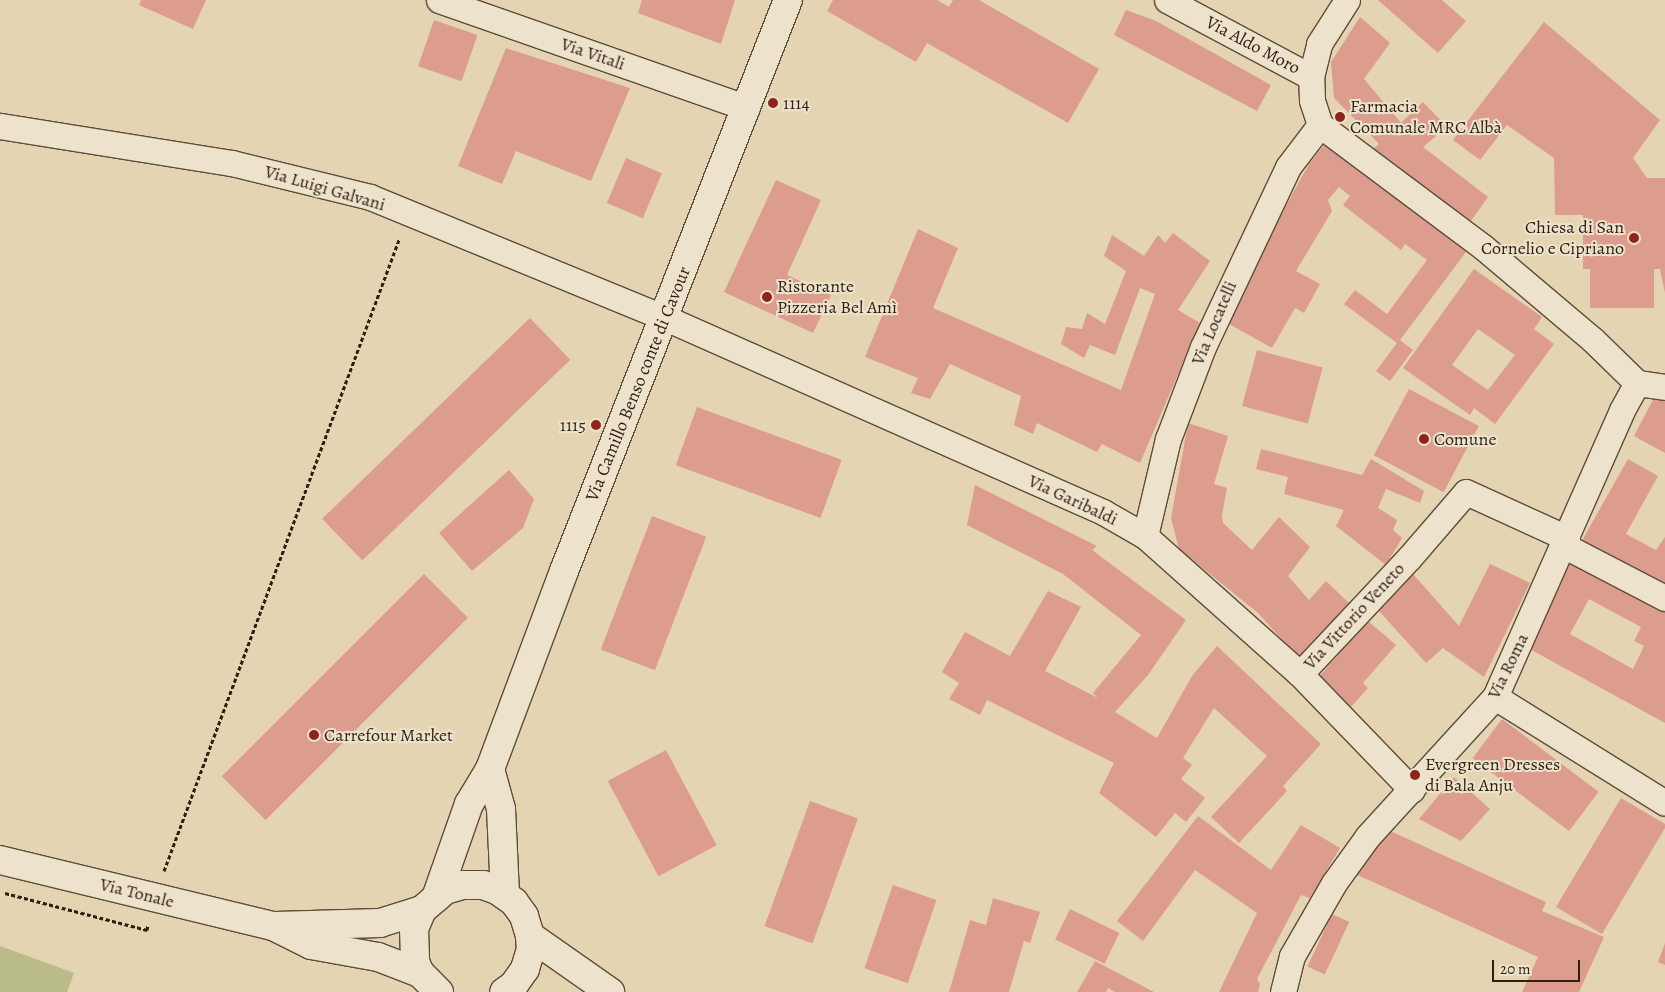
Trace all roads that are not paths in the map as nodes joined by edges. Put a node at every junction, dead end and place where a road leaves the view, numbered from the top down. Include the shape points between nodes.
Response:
1 (439, 0) edge
2 (788, 0) edge
3 (1167, 0) edge
4 (1347, 0) edge
5 (1312, 77) junction
6 (747, 108) junction
7 (1320, 125) junction
8 (0, 126) edge
9 (663, 317) junction
10 (1637, 383) junction
11 (1665, 386) edge
12 (1145, 536) junction
13 (1565, 541) junction
14 (1665, 598) edge
15 (1300, 674) junction
16 (1495, 697) junction
17 (490, 769) junction
18 (1412, 790) junction
19 (1665, 803) edge
20 (0, 860) edge
21 (505, 895) junction
22 (429, 904) junction
23 (273, 926) junction
24 (530, 936) junction
25 (426, 984) edge
26 (504, 992) edge
27 (610, 992) edge
28 (1283, 992) edge

1 - 6 street, Via Vitali
2 - 6 street, Via Camillo Benso conte di Cavour
3 - 5 street, Via Aldo Moro
4 - 5 street via 1319,44
5 - 7 street via 1312,100
6 - 9 street, Via Camillo Benso conte di Cavour
7 - 10 street via 1483,247 1593,340
7 - 12 street, Via Locatelli via 1288,167 1203,347 1168,439
8 - 9 street, Via Luigi Galvani via 232,163 370,197
9 - 12 street, Via Garibaldi via 1103,512
9 - 17 street, Via Camillo Benso conte di Cavour
10 - 11 street
10 - 13 street, Via Roma
12 - 15 street, Via Garibaldi
13 - 14 street
13 - 15 street, Via Vittorio Veneto via 1466,492
13 - 16 street, Via Roma
15 - 18 street, Via Garibaldi
16 - 18 street, Via Roma
16 - 19 street
17 - 21 street via 501,809
17 - 22 street, Via Camillo Benso conte di Cavour via 469,804
18 - 28 street, Via Roma via 1368,836 1334,883 1292,956
20 - 23 street, Via Tonale
21 - 22 street, Via Tonale via 483,885 462,885 445,890
21 - 24 street, Via Tonale via 524,916
22 - 23 street, Via Tonale via 380,923
22 - 25 street, Via Tonale via 412,942
23 - 25 street, Via Tonale via 311,945 378,958
24 - 26 street, Via Tonale via 525,969 514,985
24 - 27 street

